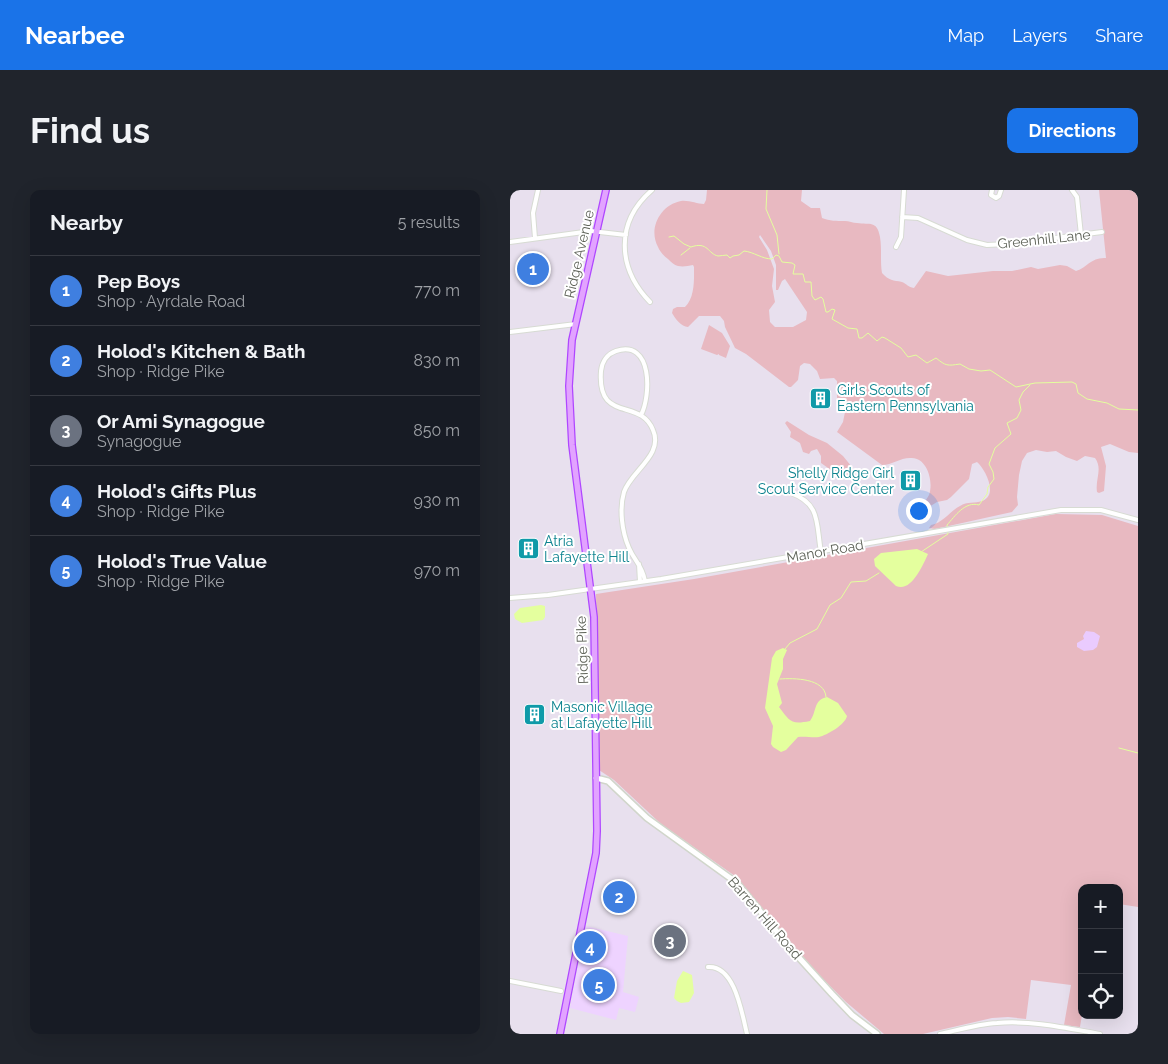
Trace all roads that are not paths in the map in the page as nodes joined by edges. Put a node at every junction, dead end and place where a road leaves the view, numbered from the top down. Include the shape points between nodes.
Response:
1 (538, 190) edge
2 (606, 190) edge
3 (652, 190) edge
4 (904, 190) edge
5 (992, 190) edge
6 (1001, 190) edge
7 (1072, 190) edge
8 (902, 217) junction
9 (596, 231) junction
10 (1102, 232) dead end
11 (626, 235) junction
12 (1081, 235) junction
13 (535, 238) junction
14 (510, 242) edge
15 (896, 247) dead end
16 (650, 302) dead end
17 (576, 324) junction
18 (510, 332) edge
19 (641, 415) junction
20 (772, 488) dead end
21 (1138, 520) edge
22 (821, 552) junction
23 (643, 582) junction
24 (591, 589) junction
25 (510, 598) edge
26 (596, 778) junction
27 (708, 968) dead end
28 (510, 981) edge
29 (561, 991) dead end
30 (560, 1034) edge
31 (747, 1034) edge
32 (877, 1034) edge
33 (940, 1034) edge
34 (1100, 1034) edge

1 - 13 street via 533,213
2 - 9 main road, Ridge Avenue
3 - 11 street via 636,208
4 - 8 street
5 - 6 street via 991,195 996,198
7 - 12 street via 1077,198
8 - 12 street, Greenhill Lane via 918,218 967,240 987,245
8 - 15 street via 901,237
9 - 11 street
9 - 13 street
9 - 17 main road, Ridge Avenue
10 - 12 street, Greenhill Lane
11 - 16 street via 625,254 630,275
13 - 14 street
17 - 18 street
17 - 24 main road, Ridge Pike via 569,386 572,445
19 - 19 street via 612,404 603,393 602,366 616,351 634,352 645,364 647,399
19 - 23 street via 653,430 655,443 646,462 628,484 621,508 628,545 643,570
20 - 22 street via 799,496 811,505
21 - 22 street, Manor Road via 1101,510 1061,510
22 - 23 street, Manor Road
23 - 24 street, Manor Road
24 - 25 street, Manor Road
24 - 26 main road, Ridge Pike
26 - 30 main road, Ridge Pike via 596,853
26 - 32 street, Barren Hill Road via 608,781 647,818 737,883 832,994
27 - 31 street via 721,970 729,979 736,992
28 - 29 street
33 - 34 street via 1007,1022

